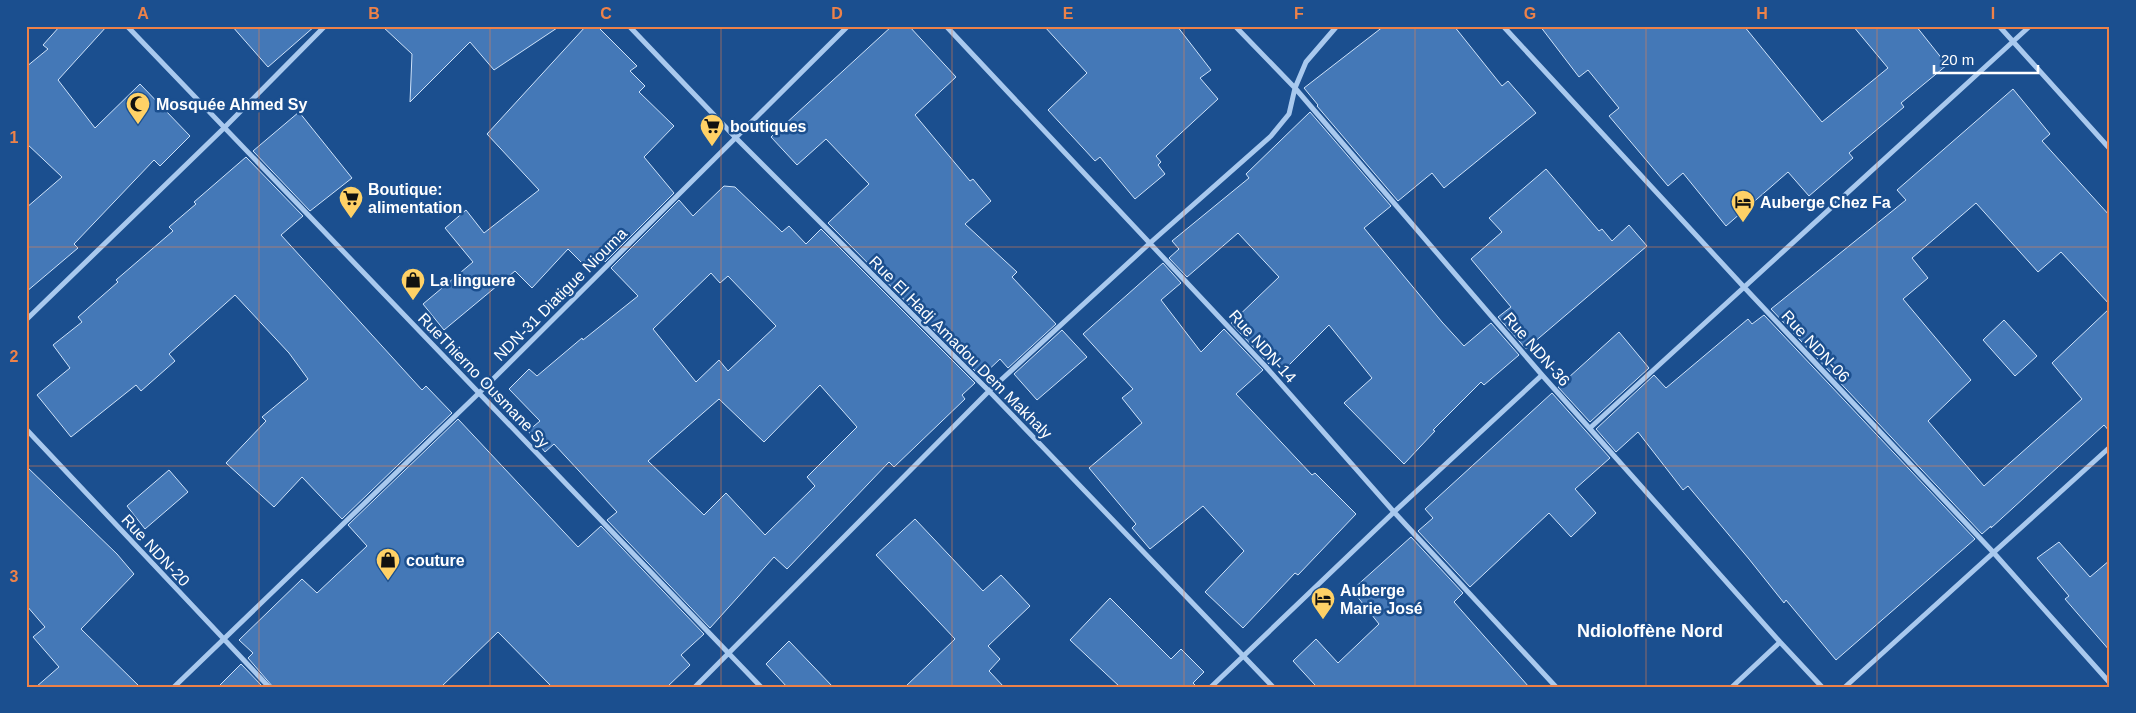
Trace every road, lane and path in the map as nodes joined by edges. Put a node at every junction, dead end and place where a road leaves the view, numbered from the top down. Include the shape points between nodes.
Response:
1 (127, 26) edge
2 (326, 26) edge
3 (629, 26) edge
4 (848, 26) edge
5 (946, 26) edge
6 (1235, 26) edge
7 (1337, 26) edge
8 (1503, 26) edge
9 (1999, 26) edge
10 (2030, 26) edge
11 (2013, 42) junction
12 (1295, 88) junction
13 (224, 128) junction
14 (735, 136) junction
15 (2110, 149) edge
16 (1150, 243) junction
17 (1743, 286) junction
18 (26, 320) edge
19 (1542, 375) junction
20 (989, 391) junction
21 (480, 392) junction
22 (1590, 428) junction
23 (26, 429) edge
24 (2110, 447) edge
25 (1394, 512) junction
26 (1993, 552) junction
27 (222, 639) junction
28 (1780, 642) junction
29 (728, 655) junction
30 (1243, 655) junction
31 (2110, 683) edge
32 (174, 687) edge
33 (269, 687) edge
34 (695, 687) edge
35 (761, 687) edge
36 (1211, 687) edge
37 (1273, 687) edge
38 (1556, 687) edge
39 (1732, 687) edge
40 (1822, 687) edge
41 (1844, 687) edge

1 - 13 street, RueThierno Ousmane Sy
2 - 13 street
3 - 14 street, Rue El Hadj Amadou Dem Makhaly
4 - 14 street, NDN-31 Diatigue Niouma
5 - 16 street, Rue NDN-14
6 - 12 street, Rue NDN-36
7 - 12 street via 1306,62
8 - 17 street, Rue NDN-06
9 - 11 street
10 - 11 street
11 - 15 street
11 - 17 street
12 - 16 street via 1288,114 1271,136
12 - 19 street, Rue NDN-36
13 - 18 street
13 - 21 street, RueThierno Ousmane Sy
14 - 20 street, Rue El Hadj Amadou Dem Makhaly
14 - 21 street, NDN-31 Diatigue Niouma
16 - 20 street
16 - 25 street, Rue NDN-14 via 1266,367
17 - 22 street
17 - 26 street, Rue NDN-06
19 - 22 street, Rue NDN-36
19 - 25 street
20 - 29 street
20 - 30 street, Rue El Hadj Amadou Dem Makhaly
21 - 27 street, NDN-31 Diatigue Niouma
21 - 29 street, RueThierno Ousmane Sy
22 - 28 street, Rue NDN-36
23 - 27 street, Rue NDN-20
24 - 26 street
25 - 30 street
25 - 38 street, Rue NDN-14
26 - 31 street, Rue NDN-06
26 - 41 street
27 - 32 street, NDN-31 Diatigue Niouma
27 - 33 street, Rue NDN-20
28 - 39 street
28 - 40 street, Rue NDN-36
29 - 34 street
29 - 35 street, RueThierno Ousmane Sy
30 - 36 street
30 - 37 street, Rue El Hadj Amadou Dem Makhaly

